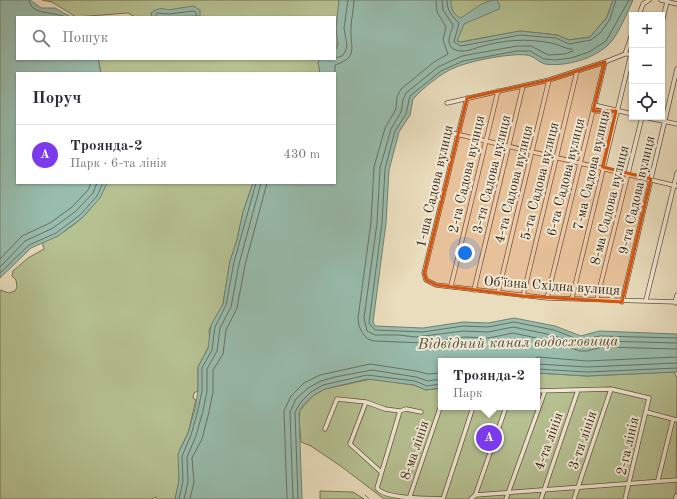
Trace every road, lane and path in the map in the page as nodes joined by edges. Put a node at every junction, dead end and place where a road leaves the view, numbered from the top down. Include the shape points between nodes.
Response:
1 (649, 0) edge
2 (661, 0) edge
3 (666, 2) junction
4 (677, 4) edge
5 (640, 12) edge
6 (664, 12) edge
7 (629, 43) edge
8 (625, 54) junction
9 (605, 62) junction
10 (677, 69) edge
11 (577, 71) junction
12 (549, 80) junction
13 (523, 86) junction
14 (498, 91) junction
15 (467, 98) junction
16 (447, 103) dead end
17 (594, 104) junction
18 (593, 111) junction
19 (616, 111) junction
20 (629, 113) edge
21 (642, 120) edge
22 (659, 120) edge
23 (664, 121) junction
24 (677, 124) edge
25 (452, 133) dead end
26 (458, 133) junction
27 (485, 140) junction
28 (510, 146) junction
29 (532, 152) junction
30 (556, 157) junction
31 (580, 162) junction
32 (603, 167) junction
33 (628, 173) junction
34 (677, 173) edge
35 (651, 179) junction
36 (676, 185) edge
37 (426, 280) joint
38 (451, 286) junction
39 (474, 290) junction
40 (498, 293) junction
41 (677, 295) edge
42 (523, 296) junction
43 (547, 298) junction
44 (572, 298) junction
45 (597, 299) junction
46 (646, 300) junction
47 (622, 302) junction
48 (676, 303) edge
49 (611, 389) junction
50 (578, 390) junction
51 (540, 391) edge
52 (546, 391) junction
53 (366, 402) junction
54 (540, 407) edge
55 (439, 410) edge
56 (472, 410) edge
57 (505, 410) edge
58 (539, 410) edge
59 (400, 411) junction
60 (421, 412) dead end
61 (646, 412) junction
62 (675, 420) edge
63 (325, 429) dead end
64 (381, 472) junction
65 (658, 480) junction
66 (677, 480) edge
67 (630, 482) junction
68 (577, 486) junction
69 (543, 489) junction
70 (508, 492) junction
71 (473, 498) edge
72 (409, 499) edge
73 (443, 499) edge
74 (506, 499) edge
75 (540, 499) edge
76 (574, 499) edge
77 (625, 499) edge

1 - 5 street via 642,4
2 - 3 street
3 - 4 street
3 - 6 street
7 - 8 street
8 - 9 street
8 - 19 street, 7-ма Садова вулиця via 631,54
9 - 11 street
9 - 17 street, 6-та Садова вулиця
10 - 23 street, 9-та Садова вулиця
11 - 12 street
11 - 30 street, 5-та Садова вулиця
12 - 13 street
12 - 29 street, 4-та Садова вулиця
13 - 14 street
13 - 28 street, 3-тя Садова вулиця
14 - 15 street
14 - 27 street, 2-га Садова вулиця
15 - 16 street
15 - 26 street, 1-ша Садова вулиця
17 - 18 street, 6-та Садова вулиця
17 - 19 street
18 - 19 street
18 - 31 street, 6-та Садова вулиця
19 - 20 street
19 - 32 street, 7-ма Садова вулиця
21 - 33 street, 8-ма Садова вулиця
22 - 23 street
23 - 24 street
23 - 35 street, 9-та Садова вулиця
25 - 26 street
26 - 27 street
26 - 37 street, 1-ша Садова вулиця via 424,273
27 - 28 street
27 - 38 street, 2-га Садова вулиця
28 - 29 street
28 - 39 street, 3-тя Садова вулиця
29 - 30 street
29 - 40 street, 4-та Садова вулиця
30 - 31 street
30 - 42 street, 5-та Садова вулиця
31 - 32 street
31 - 43 street, 6-та Садова вулиця
32 - 33 street
32 - 44 street, 7-ма Садова вулиця
33 - 35 street
33 - 45 street, 8-ма Садова вулиця
34 - 36 street
35 - 36 street
35 - 47 street, 9-та Садова вулиця
36 - 46 street
37 - 38 street, Обʼїзна Східна вулиця via 436,285
38 - 39 street, Обʼїзна Східна вулиця
39 - 40 street, Обʼїзна Східна вулиця
40 - 42 street, Обʼїзна Східна вулиця
41 - 48 street
42 - 43 street, Обʼїзна Східна вулиця
43 - 44 street, Обʼїзна Східна вулиця
44 - 45 street, Обʼїзна Східна вулиця
45 - 47 street, Обʼїзна Східна вулиця
46 - 47 street, Обʼїзна Східна вулиця
46 - 48 street, Обʼїзна Східна вулиця
49 - 50 street
49 - 61 street, 2-га лінія via 649,398
49 - 68 street, 3-тя лінія
50 - 52 street
50 - 69 street, 4-та лінія
51 - 52 street
52 - 54 street
53 - 59 street
53 - 63 street via 337,399
53 - 64 street via 350,444
55 - 72 street, 8-ма лінія
56 - 73 street
57 - 71 street
58 - 70 street
59 - 60 street via 406,409
59 - 64 street
61 - 62 street
61 - 67 street, 2-га лінія
62 - 65 street
64 - 72 street via 377,488 379,494
65 - 66 street
65 - 67 street
67 - 68 street
67 - 77 street, 2-га лінія
68 - 69 street
68 - 76 street, 3-тя лінія
69 - 70 street
69 - 75 street, 4-та лінія
70 - 71 street
70 - 74 street
72 - 73 street

